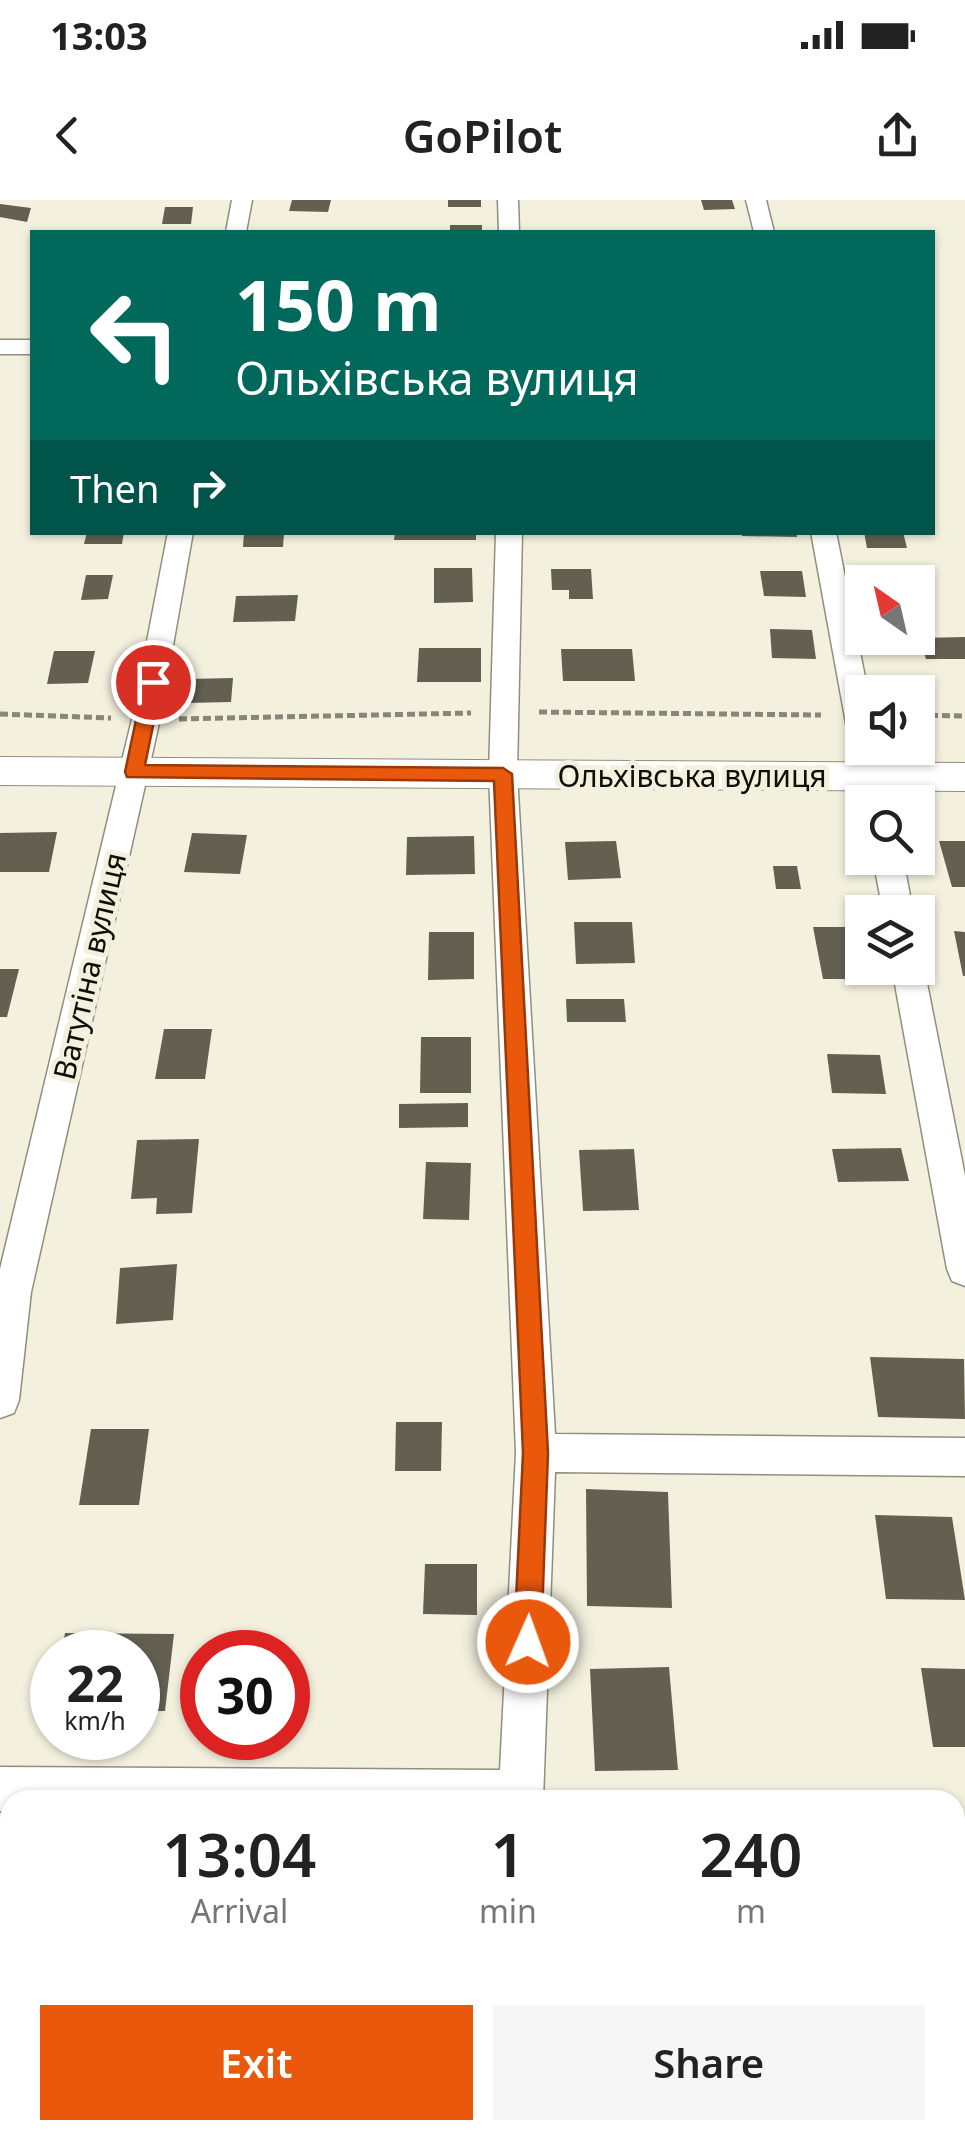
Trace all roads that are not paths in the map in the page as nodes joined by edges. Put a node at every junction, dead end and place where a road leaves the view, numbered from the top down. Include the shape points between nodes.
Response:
1 (242, 200) edge
2 (508, 200) edge
3 (756, 200) edge
4 (236, 230) edge
5 (509, 230) edge
6 (764, 230) edge
7 (0, 347) edge
8 (30, 347) edge
9 (179, 535) edge
10 (509, 535) edge
11 (824, 535) edge
12 (850, 675) edge
13 (0, 771) edge
14 (134, 772) junction
15 (503, 774) junction
16 (872, 775) edge
17 (965, 776) edge
18 (911, 985) edge
19 (965, 1269) edge
20 (7, 1292) edge
21 (0, 1400) edge
22 (536, 1453) junction
23 (965, 1457) edge
24 (0, 1789) edge
25 (74, 1790) edge
26 (521, 1790) edge

1 - 4 street
2 - 5 street
3 - 6 street
7 - 8 street
9 - 14 street, Ватутіна вулиця
10 - 15 street
11 - 12 street
13 - 14 street, Ольхівська вулиця
14 - 15 street, Ольхівська вулиця
14 - 20 street, Ватутіна вулиця
15 - 16 street, Ольхівська вулиця
15 - 22 street
16 - 17 street, Ольхівська вулиця
18 - 19 street
20 - 21 street, Ватутіна вулиця
22 - 23 street
22 - 26 street
24 - 25 street

